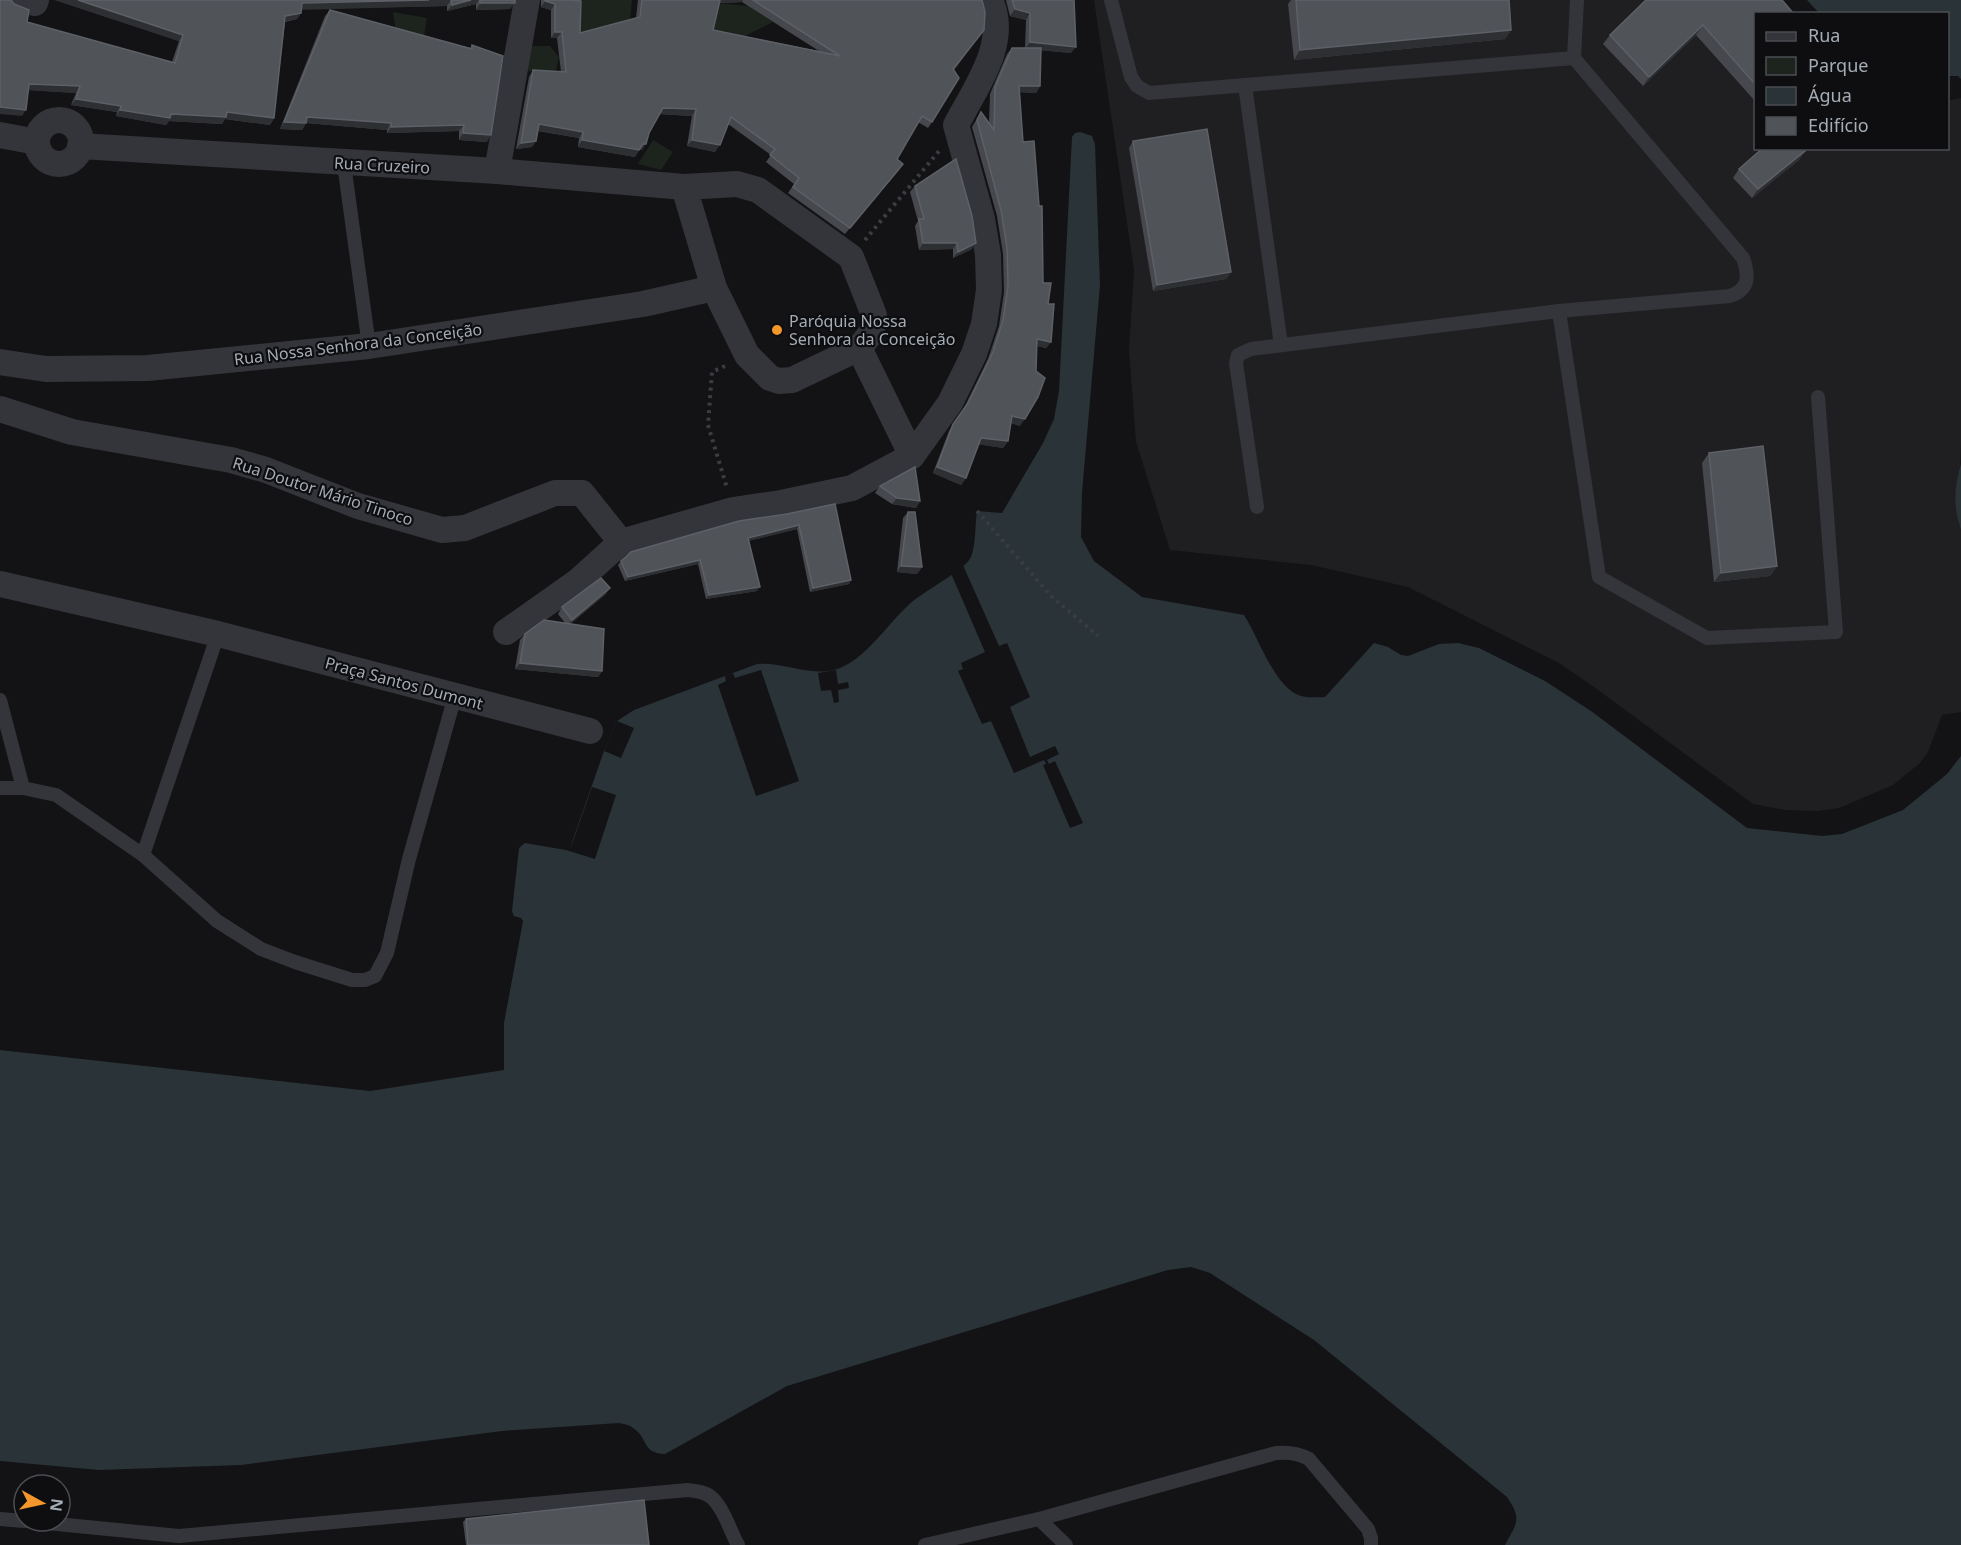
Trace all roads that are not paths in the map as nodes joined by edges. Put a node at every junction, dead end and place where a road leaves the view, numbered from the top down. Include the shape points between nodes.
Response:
1 (21, 0) edge
2 (36, 0) edge
3 (527, 0) edge
4 (1112, 0) edge
5 (1576, 0) edge
6 (993, 10) edge
7 (1574, 57) junction
8 (1245, 85) junction
9 (0, 135) edge
10 (344, 164) junction
11 (497, 171) junction
12 (684, 187) junction
13 (714, 288) junction
14 (1559, 311) junction
15 (1281, 345) junction
16 (369, 346) junction
17 (859, 348) junction
18 (0, 362) edge
19 (1818, 397) dead end
20 (0, 409) edge
21 (912, 456) junction
22 (1257, 507) dead end
23 (621, 543) junction
24 (0, 584) edge
25 (506, 632) dead end
26 (218, 634) junction
27 (455, 696) junction
28 (0, 700) edge
29 (590, 731) dead end
30 (5, 739) edge
31 (0, 788) edge
32 (23, 788) junction
33 (143, 855) junction
34 (1039, 1519) junction
35 (72, 1527) edge
36 (179, 1540) edge
37 (738, 1545) edge
38 (925, 1545) edge
39 (1066, 1545) edge
40 (1371, 1545) edge

1 - 2 street
3 - 11 street
4 - 8 lane via 1131,77 1143,90 1149,93
5 - 7 lane
6 - 21 street via 993,51 956,125 988,255 989,290 984,324 950,403
7 - 8 lane
7 - 14 lane via 1743,258 1748,276 1739,293 1730,296
8 - 15 lane
9 - 10 street, Rua Cruzeiro via 37,142 43,158 54,164 74,158 80,146
10 - 11 street, Rua Cruzeiro
10 - 16 lane
11 - 12 street, Rua Cruzeiro
12 - 13 street
12 - 17 street, Rua Cruzeiro via 737,184 758,190 851,257 874,315 872,332
13 - 16 street, Rua Nossa Senhora da Conceição via 643,304
13 - 17 street via 747,355 770,378 792,380
14 - 15 lane
14 - 19 lane via 1599,577 1707,638 1836,632
15 - 22 lane via 1243,351 1236,363
16 - 18 street, Rua Nossa Senhora da Conceição via 148,368 46,369
17 - 21 street
20 - 23 street, Rua Doutor Mário Tinoco via 72,432 231,460 358,506 442,530 472,525 555,493 582,493
21 - 23 street via 852,488 734,510
23 - 25 street via 576,582
24 - 26 street, Praça Santos Dumont
26 - 27 street, Praça Santos Dumont
26 - 33 lane
27 - 29 street, Praça Santos Dumont
27 - 33 lane via 387,953 375,976 352,980 261,949 216,921
28 - 30 lane
30 - 32 lane
31 - 32 lane
32 - 33 lane via 56,795
34 - 38 lane
34 - 39 lane
34 - 40 lane via 1286,1452 1309,1460 1368,1529
35 - 36 lane
36 - 37 lane via 688,1490 711,1498

